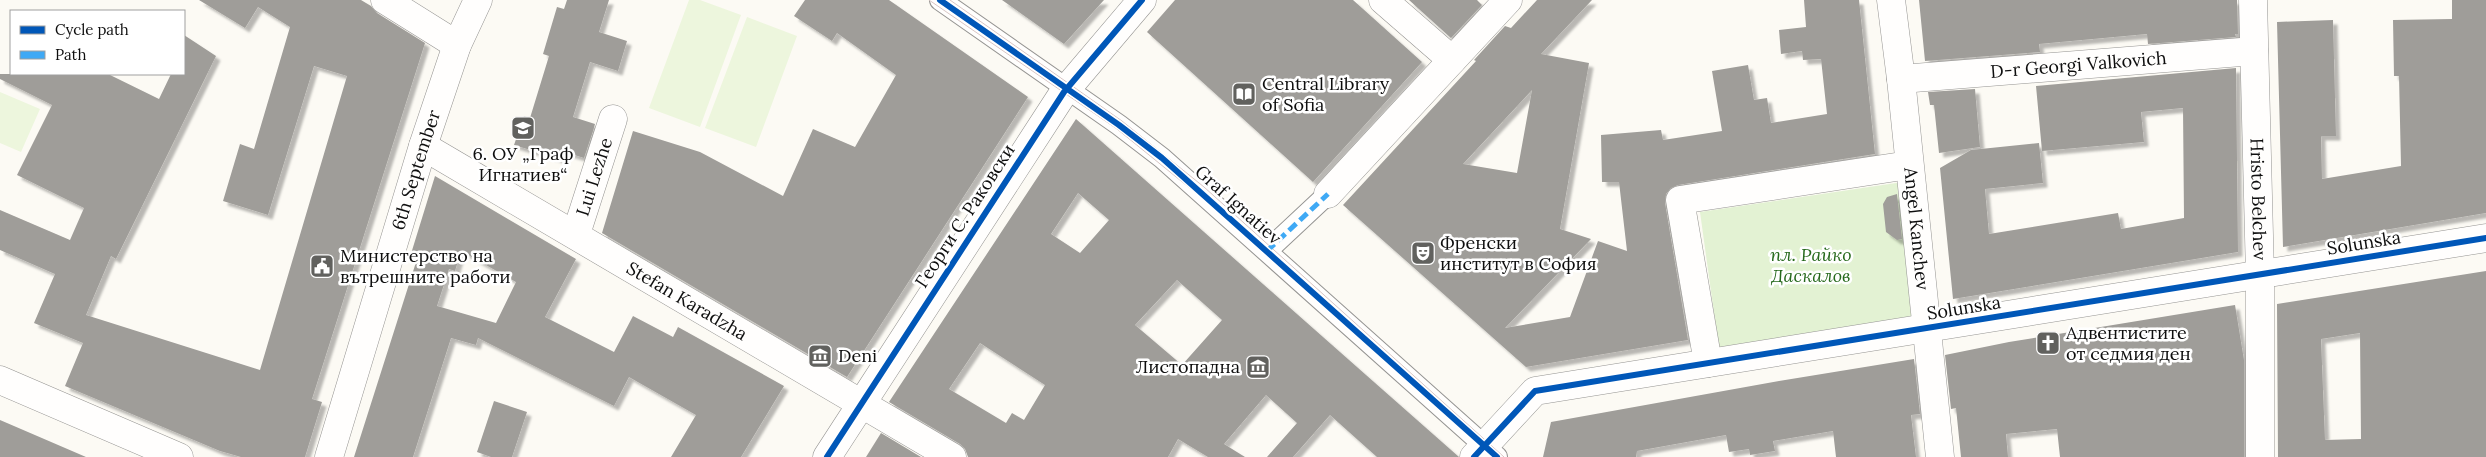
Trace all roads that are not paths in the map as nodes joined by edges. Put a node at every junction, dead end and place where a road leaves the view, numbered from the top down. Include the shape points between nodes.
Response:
1 (385, 0) edge
2 (478, 0) edge
3 (940, 0) edge
4 (1142, 0) edge
5 (1383, 0) edge
6 (1508, 0) edge
7 (1890, 0) edge
8 (2253, 0) edge
9 (457, 45) junction
10 (2254, 51) junction
11 (1452, 60) junction
12 (1901, 79) junction
13 (1067, 88) junction
14 (613, 119) dead end
15 (423, 146) junction
16 (1909, 165) junction
17 (1328, 194) joint
18 (576, 234) junction
19 (2486, 238) edge
20 (1268, 251) junction
21 (2260, 275) junction
22 (1927, 329) junction
23 (1708, 363) junction
24 (0, 380) edge
25 (861, 404) junction
26 (1485, 453) edge
27 (179, 457) edge
28 (328, 457) edge
29 (827, 457) edge
30 (952, 457) edge
31 (1940, 457) edge
32 (2260, 457) edge

1 - 9 street
2 - 9 street, 6th September
3 - 13 street, Graf Ignatiev
4 - 13 street, Георги С. Раковски
5 - 11 street
6 - 11 street
7 - 12 street, Angel Kanchev
8 - 10 street, Hristo Belchev
9 - 15 street, 6th September
10 - 12 street, D-r Georgi Valkovich
10 - 21 street, Hristo Belchev
11 - 17 street
12 - 16 street, Angel Kanchev
13 - 20 street, Graf Ignatiev via 1162,158
13 - 25 street, Георги С. Раковски
14 - 18 street, Lui Lezhe
15 - 18 street, Stefan Karadzha
15 - 28 street, 6th September
16 - 22 street, Angel Kanchev
16 - 23 street via 1680,200
17 - 20 street
18 - 25 street, Stefan Karadzha
19 - 21 street, Solunska
20 - 26 street, Graf Ignatiev
21 - 22 street, Solunska
21 - 32 street, Hristo Belchev
22 - 23 street, Solunska
22 - 31 street, Angel Kanchev
23 - 26 street, Solunska via 1535,391
24 - 27 street
25 - 29 street, Георги С. Раковски
25 - 30 street, Stefan Karadzha

